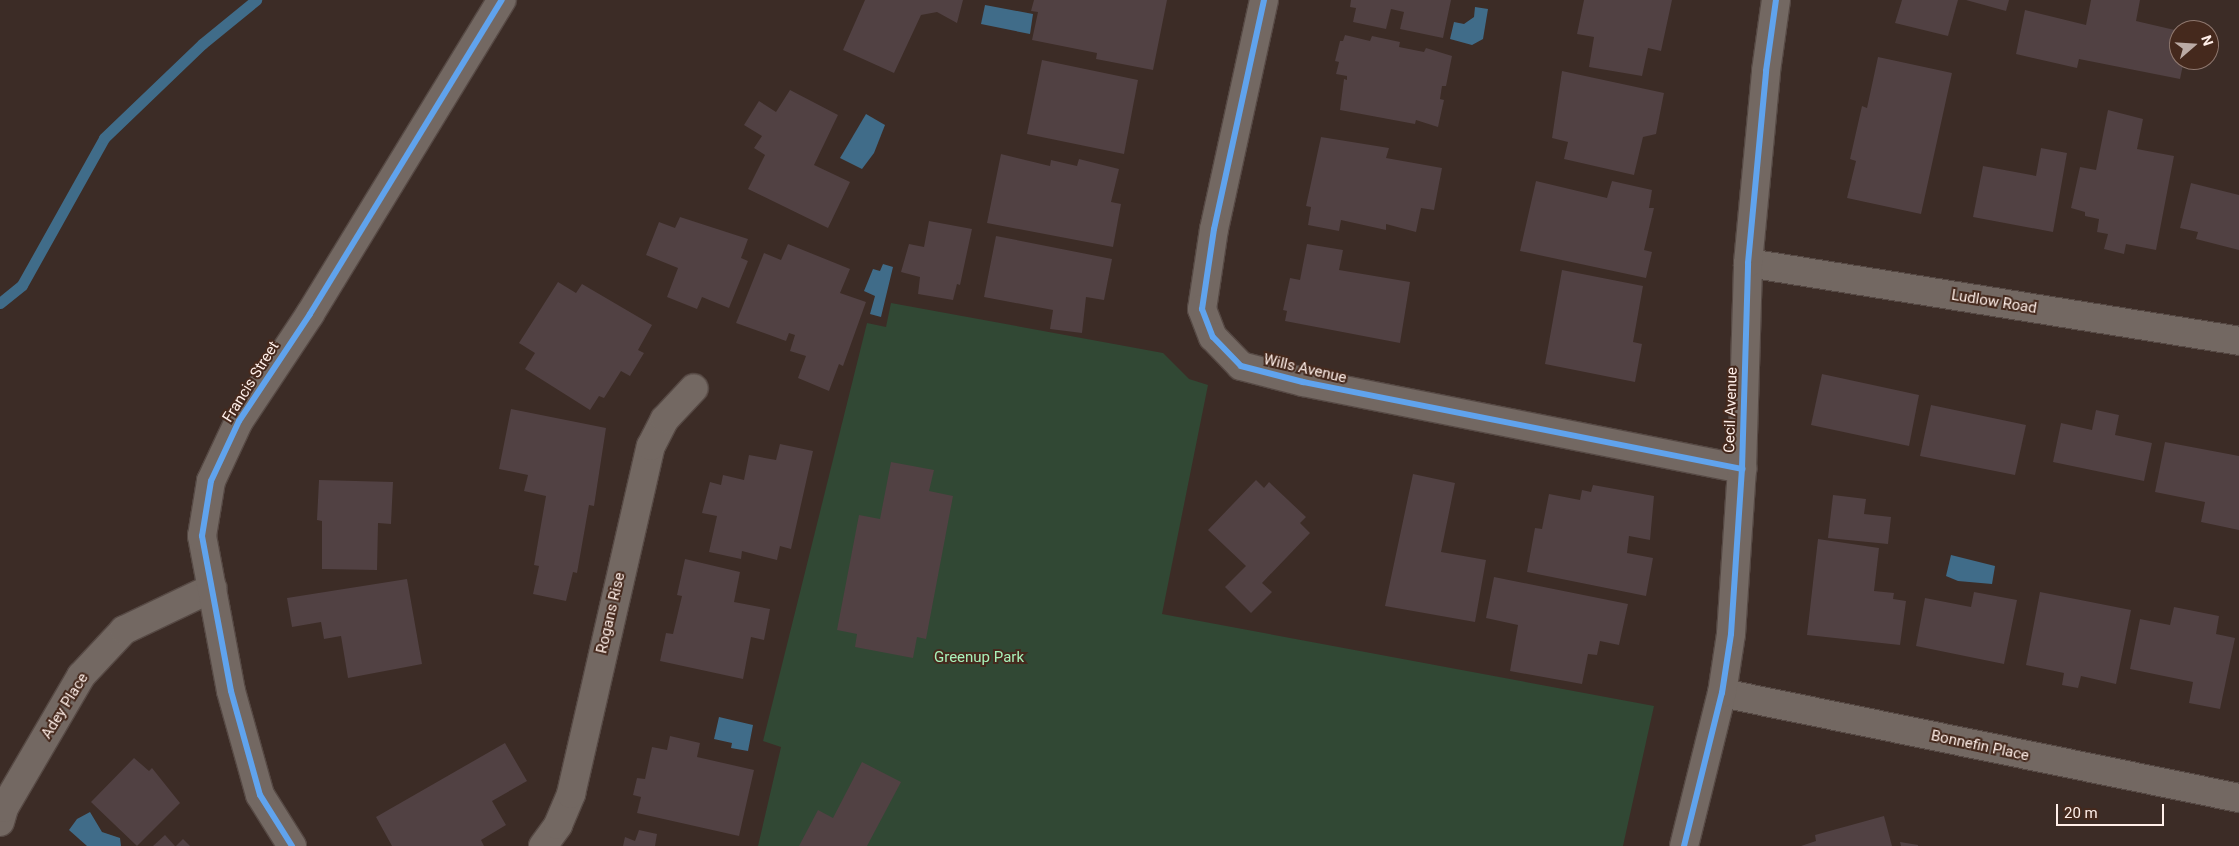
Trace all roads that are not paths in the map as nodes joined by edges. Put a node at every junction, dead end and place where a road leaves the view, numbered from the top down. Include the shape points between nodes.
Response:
1 (502, 0) edge
2 (1264, 0) edge
3 (1776, 0) edge
4 (1748, 263) junction
5 (2239, 341) edge
6 (694, 388) dead end
7 (1742, 469) junction
8 (212, 588) junction
9 (1722, 693) junction
10 (2239, 798) edge
11 (0, 822) edge
12 (292, 846) edge
13 (543, 846) edge
14 (1684, 846) edge

1 - 8 street, Francis Street via 310,314 239,422 210,482 202,536
2 - 7 street, Wills Avenue via 1214,230 1202,309 1213,337 1241,366 1303,382
3 - 4 street, Cecil Avenue
4 - 5 street, Ludlow Road
4 - 7 street, Cecil Avenue
6 - 13 street, Rogans Rise via 665,418 651,446 571,794 558,825
7 - 9 street, Cecil Avenue via 1731,634
8 - 11 street, Adey Place via 124,630 81,676 4,808
8 - 12 street, Francis Street via 230,691 260,795
9 - 10 street, Bonnefin Place
9 - 14 street, Cecil Avenue

